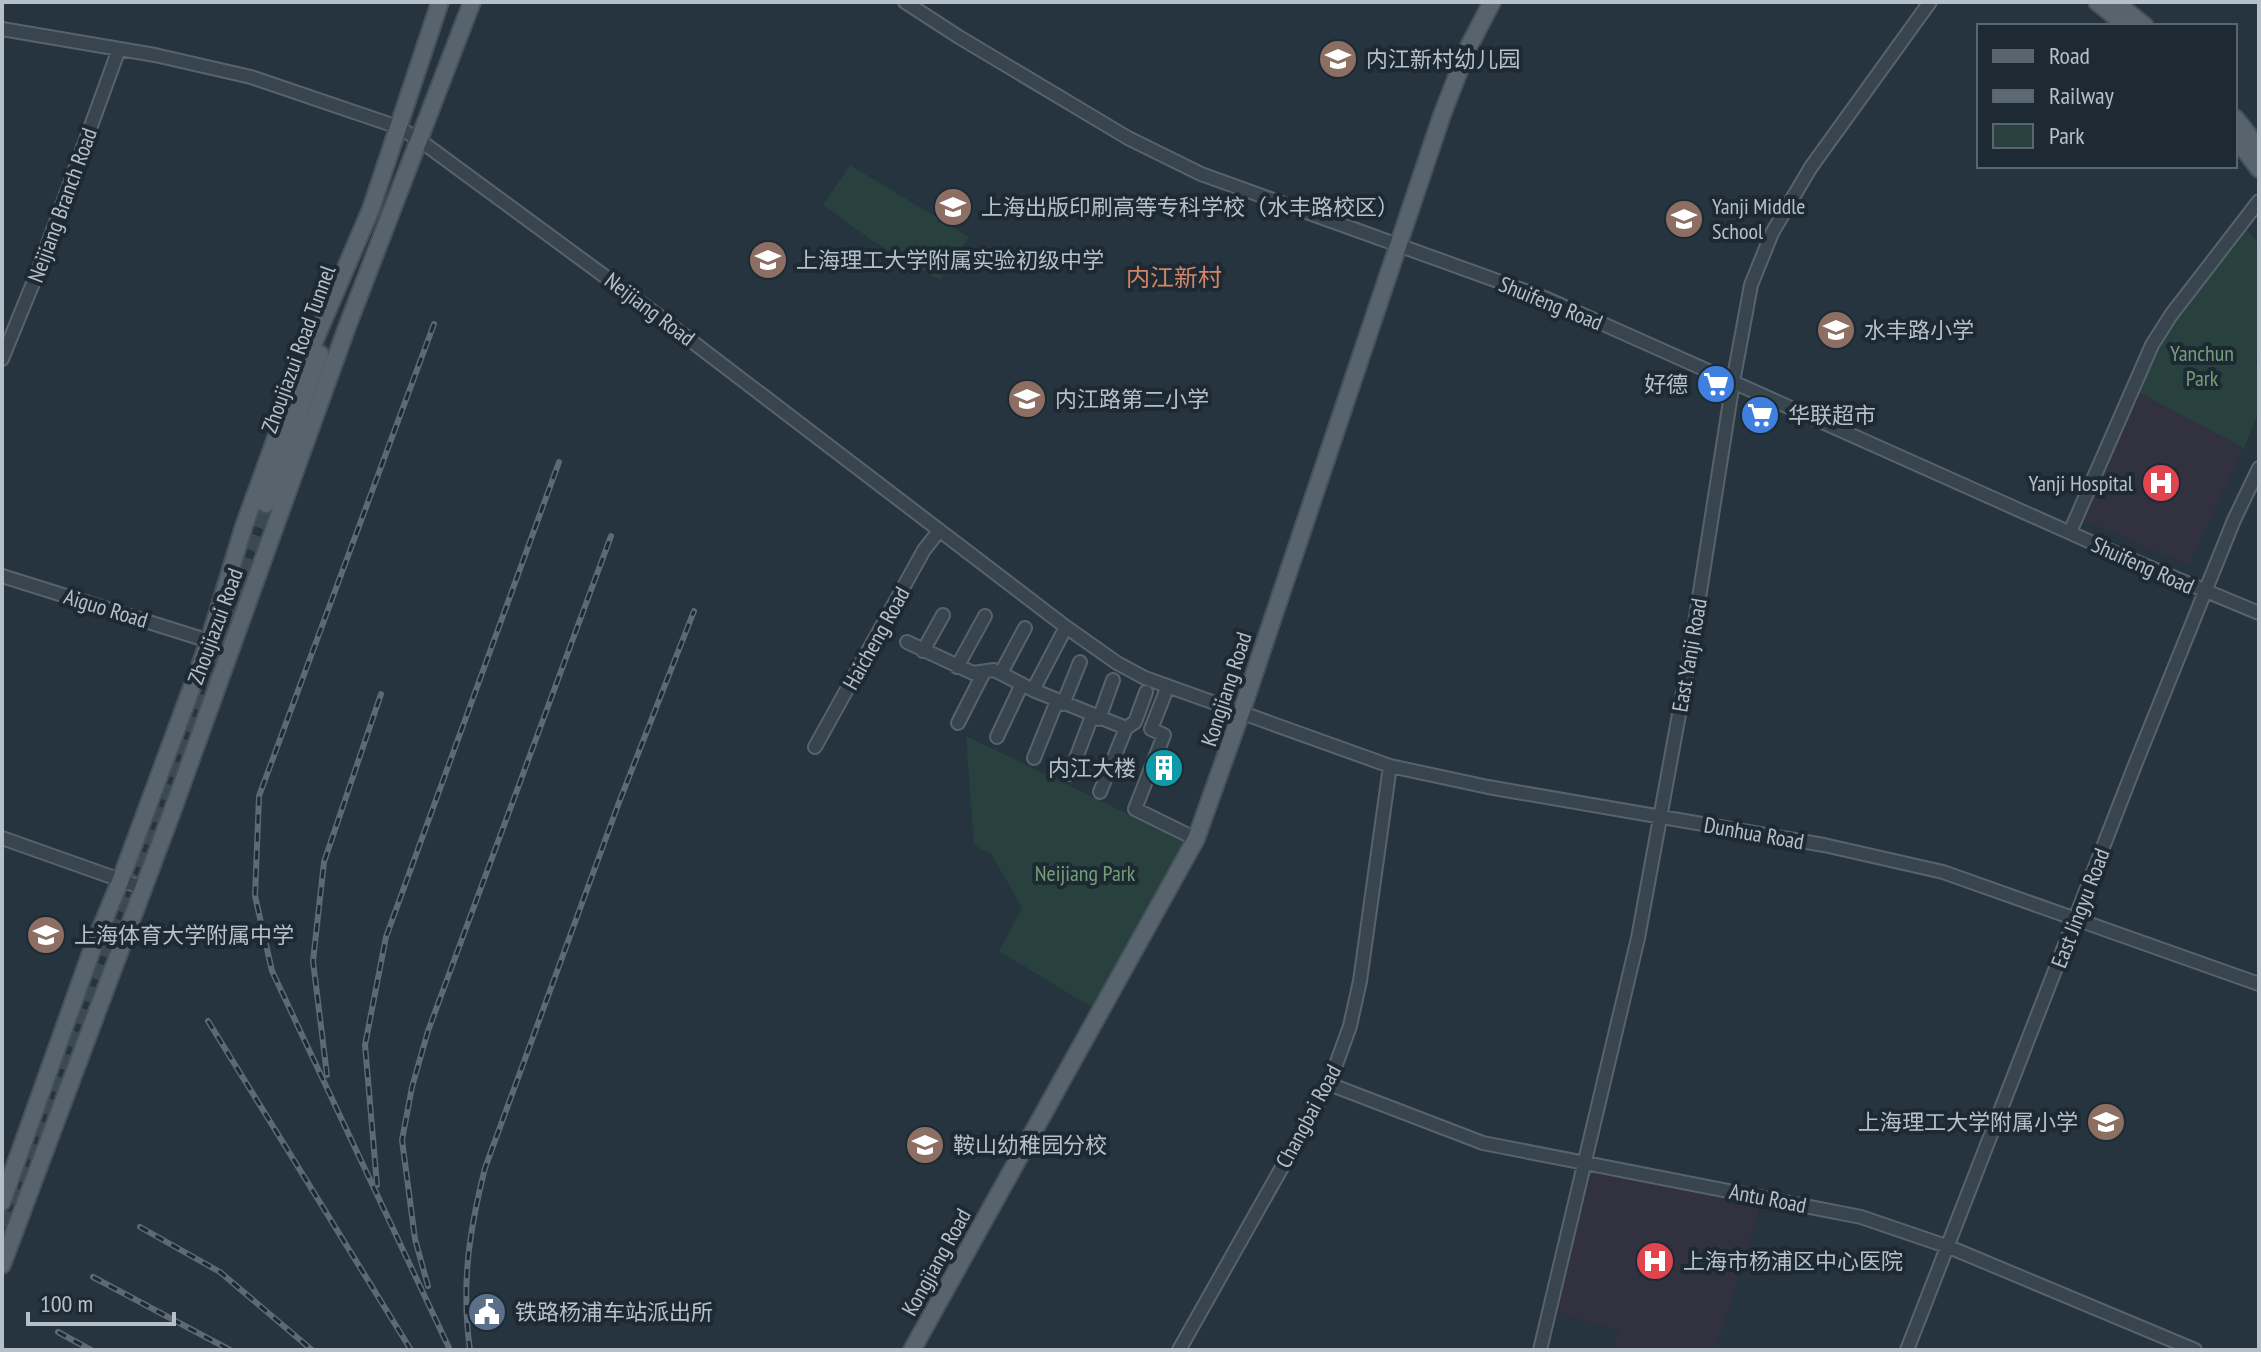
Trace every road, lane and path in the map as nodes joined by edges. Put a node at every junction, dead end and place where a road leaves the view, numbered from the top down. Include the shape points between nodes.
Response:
1 (440, 2) edge
2 (472, 2) edge
3 (906, 2) edge
4 (1492, 2) edge
5 (1930, 2) edge
6 (2097, 2) edge
7 (2115, 2) edge
8 (2124, 24) edge
9 (2142, 24) edge
10 (2, 29) edge
11 (119, 49) junction
12 (2237, 120) edge
13 (398, 127) junction
14 (418, 139) junction
15 (2237, 140) edge
16 (2259, 148) edge
17 (2259, 169) edge
18 (2259, 201) edge
19 (371, 209) junction
20 (1399, 245) junction
21 (2, 359) edge
22 (1733, 382) junction
23 (2259, 468) edge
24 (272, 509) junction
25 (939, 531) junction
26 (2070, 532) junction
27 (2, 576) edge
28 (2205, 592) junction
29 (2259, 613) edge
30 (943, 615) dead end
31 (985, 616) dead end
32 (1066, 627) junction
33 (1025, 628) dead end
34 (209, 641) junction
35 (907, 642) dead end
36 (923, 651) junction
37 (1080, 662) dead end
38 (957, 667) junction
39 (984, 672) junction
40 (1001, 673) junction
41 (1113, 680) dead end
42 (1168, 686) junction
43 (1028, 687) junction
44 (1146, 692) dead end
45 (1060, 702) junction
46 (1241, 713) junction
47 (1096, 717) junction
48 (958, 723) dead end
49 (1126, 728) junction
50 (997, 737) dead end
51 (815, 747) dead end
52 (1034, 758) dead end
53 (1390, 766) junction
54 (1070, 774) dead end
55 (1100, 792) dead end
56 (1659, 816) junction
57 (2, 838) edge
58 (1196, 839) junction
59 (143, 867) dead end
60 (121, 879) junction
61 (143, 888) junction
62 (2077, 918) junction
63 (2258, 981) edge
64 (1329, 1084) junction
65 (1586, 1163) junction
66 (2, 1202) edge
67 (1949, 1247) junction
68 (2, 1265) edge
69 (912, 1350) edge
70 (1179, 1350) edge
71 (1540, 1350) edge
72 (1907, 1350) edge
73 (2195, 1350) edge

1 - 13 main road, Zhoujiazui Road
2 - 14 main road, Zhoujiazui Road
3 - 20 street, Shuifeng Road via 1164,158
4 - 20 main road, Kongjiang Road via 1455,79
5 - 22 street, East Yanji Road via 1811,167 1772,233 1751,285
6 - 8 main road
7 - 9 main road
10 - 11 street, Neijiang Road
11 - 13 street, Neijiang Road via 251,77
11 - 21 street, Neijiang Branch Road
12 - 16 main road
13 - 14 street, Neijiang Road
13 - 19 main road, Zhoujiazui Road
14 - 24 main road, Zhoujiazui Road
14 - 25 street, Neijiang Road via 644,304
15 - 17 main road
18 - 26 street via 2152,345
19 - 24 main road, Zhoujiazui Road Tunnel
19 - 34 main road, Zhoujiazui Road via 293,391
20 - 22 street, Shuifeng Road via 1545,298
20 - 46 main road, Kongjiang Road
22 - 26 street, Shuifeng Road
22 - 56 street, East Yanji Road
23 - 28 street, East Jingyu Road
24 - 59 main road, Zhoujiazui Road Tunnel
24 - 61 main road, Zhoujiazui Road
25 - 32 street, Neijiang Road
25 - 51 street, Haicheng Road
26 - 28 street, Shuifeng Road
27 - 34 street, Aiguo Road
28 - 29 street, Shuifeng Road
28 - 62 street, East Jingyu Road
30 - 36 street
31 - 38 street
32 - 42 street, Neijiang Road via 1117,663
32 - 43 street
33 - 40 street
34 - 60 main road, Zhoujiazui Road
35 - 36 street
36 - 38 street
37 - 45 street
38 - 39 street
39 - 40 street
39 - 48 street
40 - 43 street
41 - 47 street
42 - 46 street, Neijiang Road
42 - 58 street via 1151,729 1164,735 1135,809
43 - 45 street
43 - 50 street
44 - 49 street via 1135,722
45 - 47 street
45 - 52 street
46 - 53 street, Dunhua Road
46 - 58 main road, Kongjiang Road
47 - 49 street
47 - 54 street
49 - 55 street
53 - 56 street, Dunhua Road
53 - 64 street, Changbai Road via 1360,981
56 - 62 street, Dunhua Road via 1916,865
56 - 65 street, East Yanji Road via 1628,984
57 - 60 street
58 - 69 main road, Kongjiang Road
60 - 61 street
60 - 66 main road, Zhoujiazui Road
61 - 68 main road, Zhoujiazui Road
62 - 63 street, Dunhua Road
62 - 67 street, East Jingyu Road
64 - 65 street, Antu Road via 1483,1143
64 - 70 street, Changbai Road
65 - 67 street, Antu Road via 1834,1210
65 - 71 street, East Yanji Road
67 - 72 street, East Jingyu Road
67 - 73 street, Antu Road

